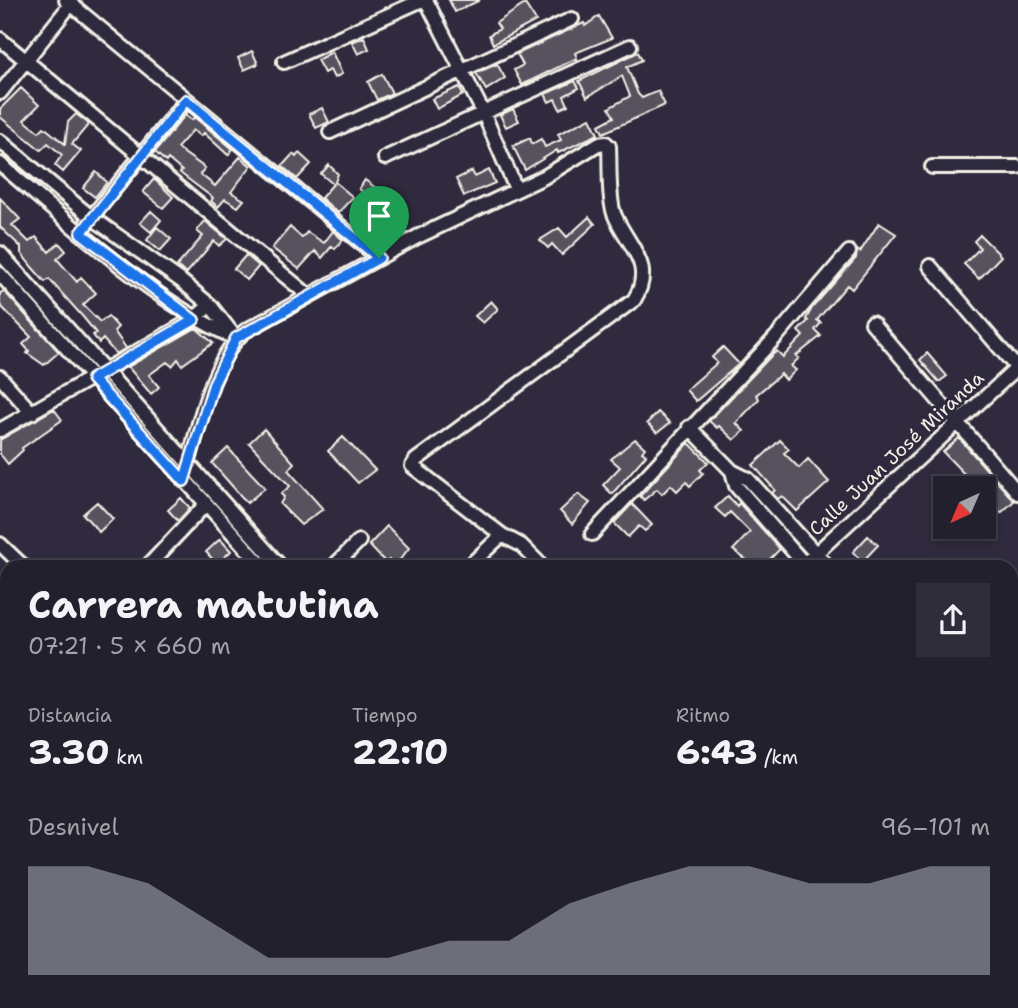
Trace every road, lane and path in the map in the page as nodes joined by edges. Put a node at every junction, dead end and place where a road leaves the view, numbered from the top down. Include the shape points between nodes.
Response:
1 (424, 0) edge
2 (68, 2) edge
3 (572, 19) dead end
4 (0, 39) edge
5 (630, 46) dead end
6 (27, 61) junction
7 (284, 62) dead end
8 (461, 71) junction
9 (0, 93) edge
10 (186, 100) junction
11 (483, 113) junction
12 (330, 132) dead end
13 (0, 141) edge
14 (142, 158) junction
15 (385, 158) dead end
16 (0, 164) edge
17 (932, 167) dead end
18 (1018, 167) edge
19 (516, 189) junction
20 (91, 218) junction
21 (81, 233) junction
22 (849, 252) dead end
23 (0, 253) edge
24 (379, 258) junction
25 (930, 266) dead end
26 (0, 274) edge
27 (309, 296) junction
28 (210, 305) junction
29 (194, 320) junction
30 (872, 323) dead end
31 (236, 338) junction
32 (1017, 367) edge
33 (104, 371) junction
34 (0, 377) edge
35 (92, 379) junction
36 (32, 413) junction
37 (957, 424) junction
38 (689, 427) junction
39 (0, 430) edge
40 (188, 466) junction
41 (732, 471) junction
42 (184, 481) junction
43 (1018, 492) edge
44 (206, 504) junction
45 (592, 534) dead end
46 (502, 536) junction
47 (359, 541) dead end
48 (0, 544) edge
49 (816, 553) junction
50 (17, 560) edge
51 (154, 560) edge
52 (257, 560) edge
53 (275, 560) edge
54 (340, 560) edge
55 (476, 560) edge
56 (536, 560) edge
57 (799, 560) edge
58 (810, 560) edge
59 (822, 560) edge

1 - 7 street
1 - 8 street
2 - 6 street
2 - 10 street
3 - 8 street
4 - 6 street
5 - 11 street
6 - 9 street
6 - 14 street
8 - 11 street
8 - 12 street
10 - 14 street
10 - 24 street
11 - 15 street
11 - 19 street
13 - 20 street
14 - 20 street
14 - 27 street
16 - 21 street
17 - 18 street
19 - 24 street
19 - 46 street via 597,144 608,145 614,215 630,240 643,280 634,300 412,463 422,477
20 - 21 street
20 - 28 street
21 - 29 street
22 - 38 street
23 - 33 street
24 - 27 street
25 - 32 street
26 - 35 street
27 - 31 street
28 - 29 street
28 - 31 street
29 - 31 street
29 - 33 street
30 - 37 street
31 - 40 street via 214,383
32 - 37 street, Calle Juan José Miranda
33 - 35 street
33 - 40 street
34 - 36 street
35 - 36 street
35 - 42 street
36 - 39 street
37 - 43 street
37 - 49 street, Calle Juan José Miranda
38 - 41 street
38 - 45 street
40 - 42 street
40 - 53 street
41 - 49 street via 748,479
41 - 57 street via 736,486
42 - 44 street
44 - 51 street
44 - 52 street
46 - 55 street
46 - 56 street via 521,545
47 - 54 street
48 - 50 street
49 - 58 street, Calle Juan José Miranda
49 - 59 street

